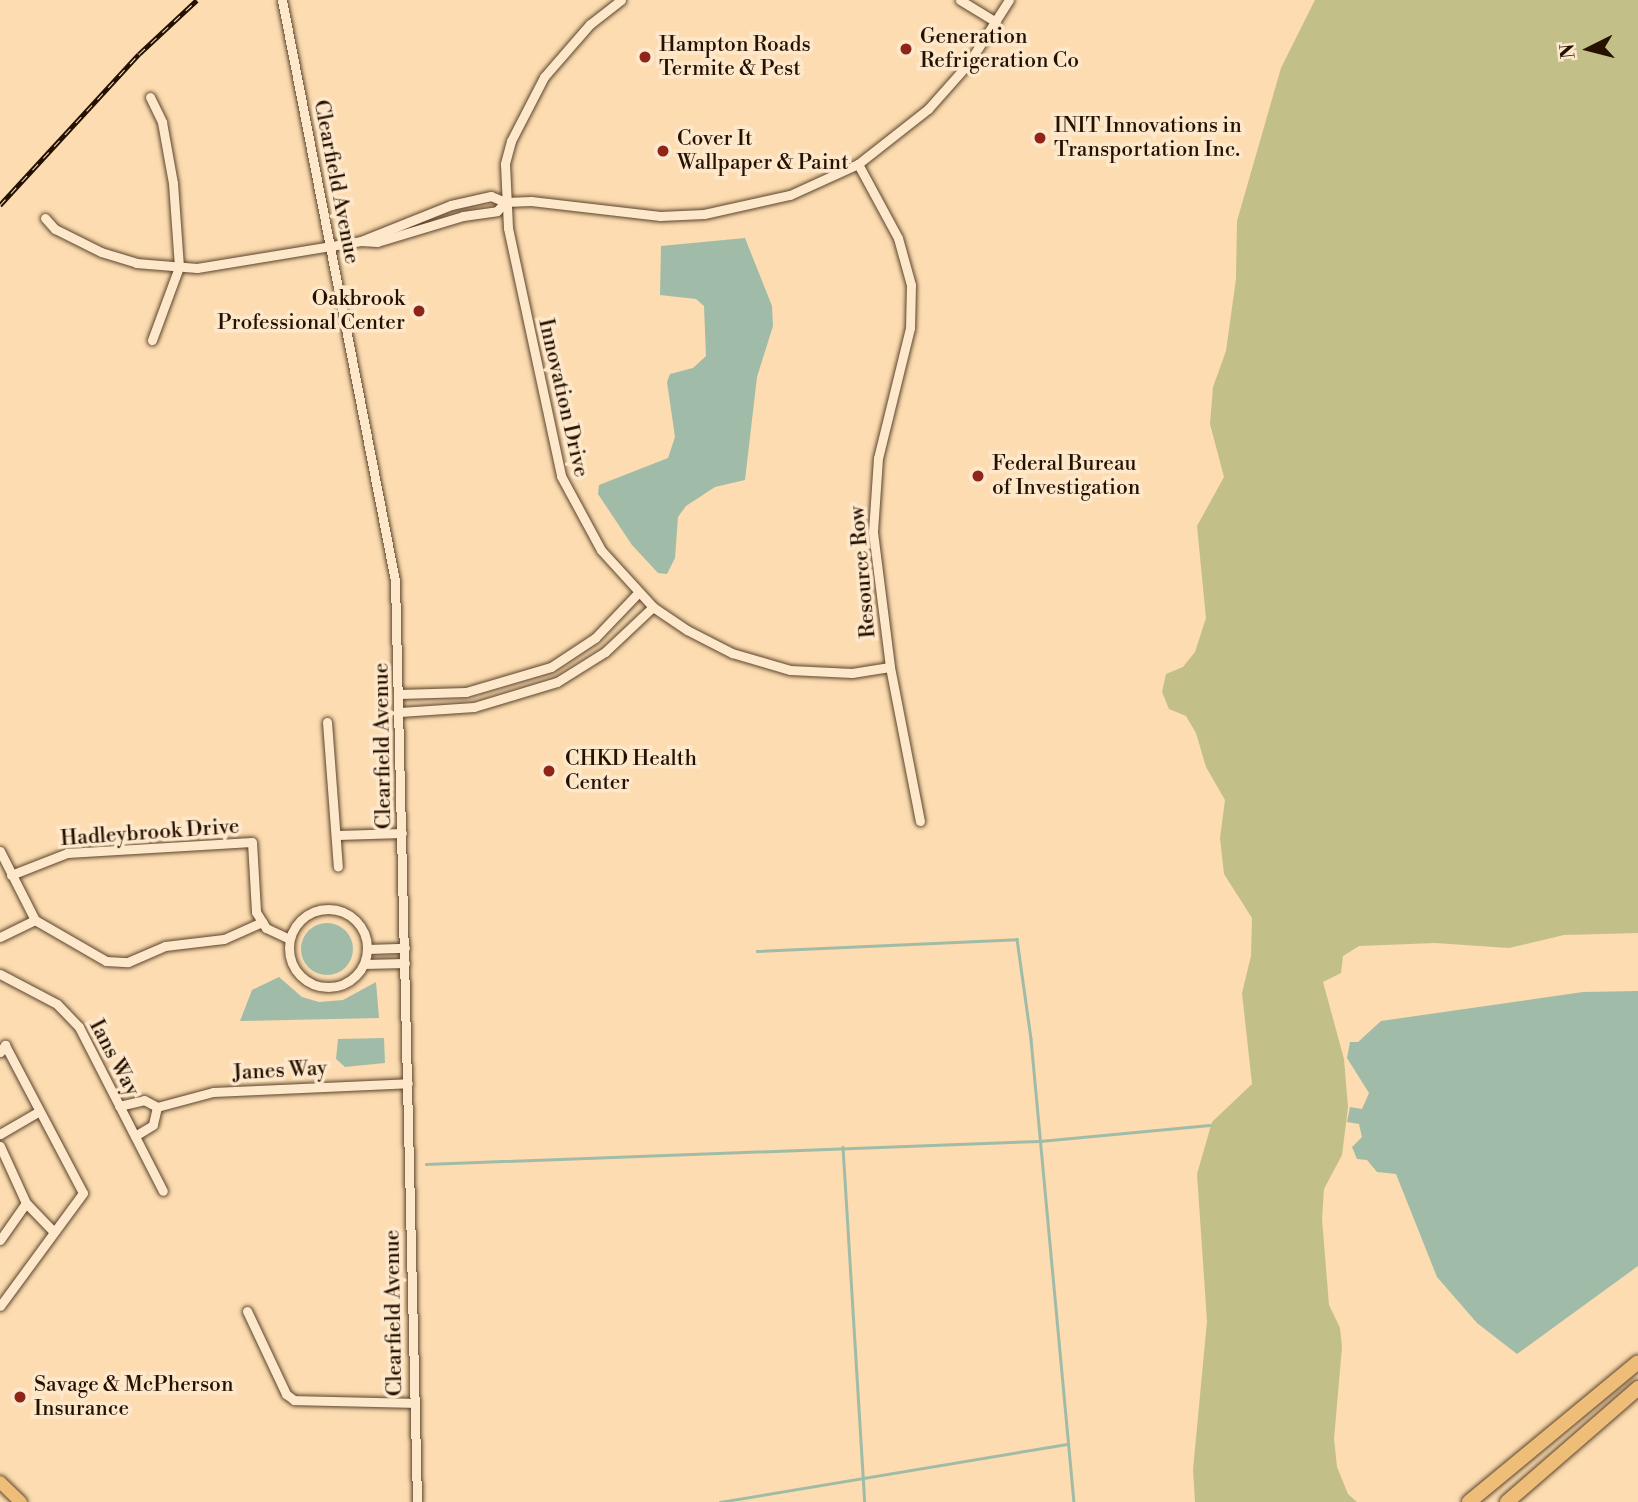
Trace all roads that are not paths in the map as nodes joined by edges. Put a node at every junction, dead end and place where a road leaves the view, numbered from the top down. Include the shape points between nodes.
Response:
1 (282, 0) edge
2 (621, 0) edge
3 (960, 0) edge
4 (1009, 0) edge
5 (996, 22) junction
6 (150, 97) dead end
7 (858, 164) junction
8 (505, 202) junction
9 (45, 218) dead end
10 (361, 241) junction
11 (332, 248) junction
12 (179, 267) junction
13 (152, 340) dead end
14 (638, 593) junction
15 (653, 607) junction
16 (890, 667) junction
17 (399, 694) junction
18 (400, 712) junction
19 (327, 722) dead end
20 (920, 821) dead end
21 (402, 833) junction
22 (338, 835) junction
23 (0, 851) edge
24 (338, 867) dead end
25 (12, 875) junction
26 (35, 920) junction
27 (262, 922) junction
28 (0, 937) edge
29 (290, 939) junction
30 (405, 948) junction
31 (367, 949) junction
32 (405, 963) junction
33 (364, 964) junction
34 (0, 974) edge
35 (0, 1052) edge
36 (408, 1083) junction
37 (119, 1106) junction
38 (157, 1107) junction
39 (38, 1112) junction
40 (0, 1135) edge
41 (135, 1136) junction
42 (0, 1146) edge
43 (163, 1191) dead end
44 (26, 1203) junction
45 (53, 1231) junction
46 (0, 1240) edge
47 (0, 1306) edge
48 (247, 1311) dead end
49 (1638, 1362) edge
50 (1638, 1388) edge
51 (414, 1403) junction
52 (0, 1482) edge
53 (21, 1502) edge
54 (417, 1502) edge
55 (1469, 1502) edge
56 (1507, 1502) edge

1 - 11 street, Clearfield Avenue
2 - 8 street, Innovation Drive via 566,50 528,104 505,164
3 - 5 street
4 - 5 street
5 - 7 street via 942,94
6 - 12 street via 162,122 173,183
7 - 8 street via 790,195 704,214 660,216
7 - 16 street, Resource Row via 898,238 911,285 910,328 883,430 873,504
8 - 10 street via 497,211 463,216 377,243
8 - 10 street via 491,196 451,205
8 - 14 street, Innovation Drive via 561,476 584,526
9 - 12 street via 55,229 101,252 136,264
10 - 11 street
11 - 12 street via 228,265
11 - 17 street, Clearfield Avenue via 394,571
12 - 13 street
14 - 15 street, Innovation Drive
14 - 17 street via 595,638 551,667 466,692
15 - 16 street, Innovation Drive via 710,643 762,663 821,673
15 - 18 street via 605,652 557,682 474,707
16 - 20 street, Resource Row
17 - 18 street, Clearfield Avenue
18 - 21 street, Clearfield Avenue
19 - 22 street
21 - 22 street
21 - 30 street, Clearfield Avenue
22 - 24 street
23 - 25 street
25 - 26 street
25 - 27 street, Hadleybrook Drive via 67,853 253,842 254,901
26 - 27 street via 117,963 165,946 224,939
26 - 28 street
27 - 29 street
29 - 31 street via 309,914 334,909 357,921
29 - 33 street via 295,970 315,986 341,986 353,980
30 - 31 street
30 - 32 street, Clearfield Avenue
31 - 33 street
32 - 33 street
32 - 36 street, Clearfield Avenue
34 - 37 street, Ians Way via 69,1013
35 - 39 street via 5,1045
36 - 38 street, Janes Way via 213,1092
36 - 51 street, Clearfield Avenue
37 - 38 street, Janes Way via 144,1100
37 - 41 street, Ians Way
38 - 41 street via 153,1125
39 - 40 street
39 - 45 street via 83,1193
41 - 43 street, Ians Way
42 - 44 street
44 - 45 street
44 - 46 street
45 - 47 street
48 - 51 street via 286,1394 294,1400
49 - 55 highway
50 - 56 highway
51 - 54 street, Clearfield Avenue
52 - 53 main road

